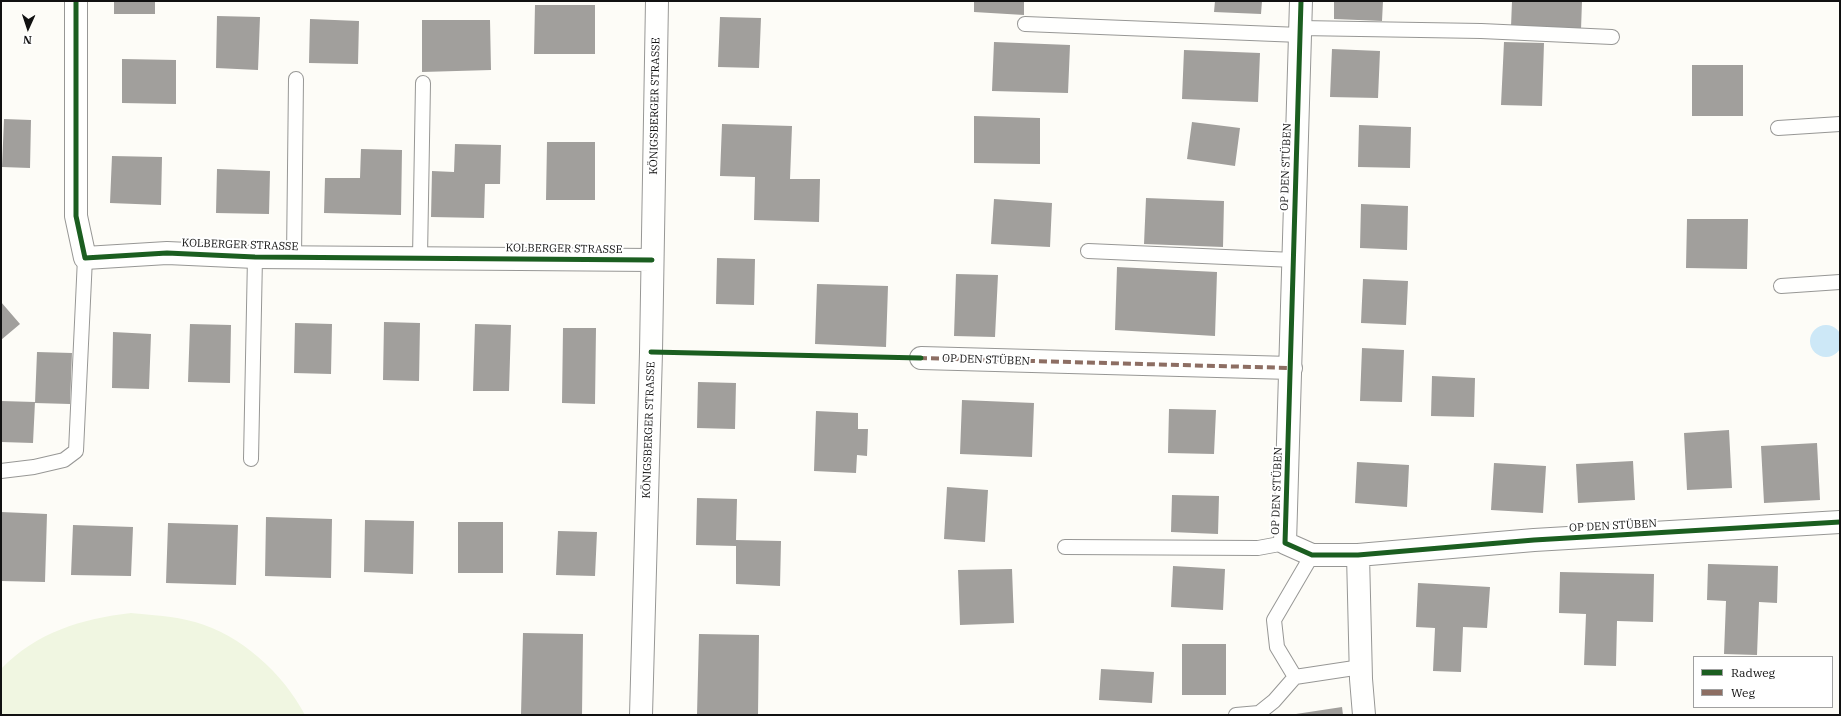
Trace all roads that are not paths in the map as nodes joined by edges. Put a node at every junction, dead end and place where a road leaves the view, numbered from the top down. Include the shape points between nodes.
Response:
1 (76, 1) edge
2 (657, 1) edge
3 (1301, 1) edge
4 (1025, 24) dead end
5 (1300, 31) junction
6 (1612, 37) dead end
7 (296, 79) dead end
8 (423, 83) dead end
9 (1840, 124) edge
10 (1778, 128) dead end
11 (1088, 251) dead end
12 (255, 257) junction
13 (294, 257) junction
14 (420, 257) junction
15 (85, 258) junction
16 (652, 260) junction
17 (1294, 260) junction
18 (1840, 282) edge
19 (1782, 286) dead end
20 (921, 358) dead end
21 (1291, 368) junction
22 (251, 459) dead end
23 (1, 470) edge
24 (1840, 522) edge
25 (1285, 543) junction
26 (1065, 547) dead end
27 (1312, 555) junction
28 (1358, 555) junction
29 (1361, 667) junction
30 (1295, 677) junction
31 (641, 715) edge
32 (1236, 715) edge
33 (1364, 715) edge

1 - 15 street via 76,216
2 - 16 street, KÖNIGSBERGER STRASSE
3 - 5 street, OP DEN STÜBEN
4 - 5 lane
5 - 6 lane via 1481,31
5 - 17 street, OP DEN STÜBEN
7 - 13 lane
8 - 14 lane
9 - 10 lane
11 - 17 lane
12 - 13 street, KOLBERGER STRASSE
12 - 15 street, KOLBERGER STRASSE via 167,253
12 - 22 lane
13 - 14 street, KOLBERGER STRASSE
14 - 16 street, KOLBERGER STRASSE
15 - 23 lane via 76,451 64,460 34,467
16 - 31 street, KÖNIGSBERGER STRASSE
17 - 21 street, OP DEN STÜBEN
18 - 19 lane
20 - 21 street, OP DEN STÜBEN
21 - 25 street, OP DEN STÜBEN
24 - 28 street, OP DEN STÜBEN via 1534,540
25 - 26 lane via 1258,548
25 - 27 street, OP DEN STÜBEN
27 - 28 street, OP DEN STÜBEN
27 - 30 lane via 1274,620 1277,647
28 - 29 street
29 - 30 lane
29 - 33 street
30 - 32 lane via 1274,701 1259,713

